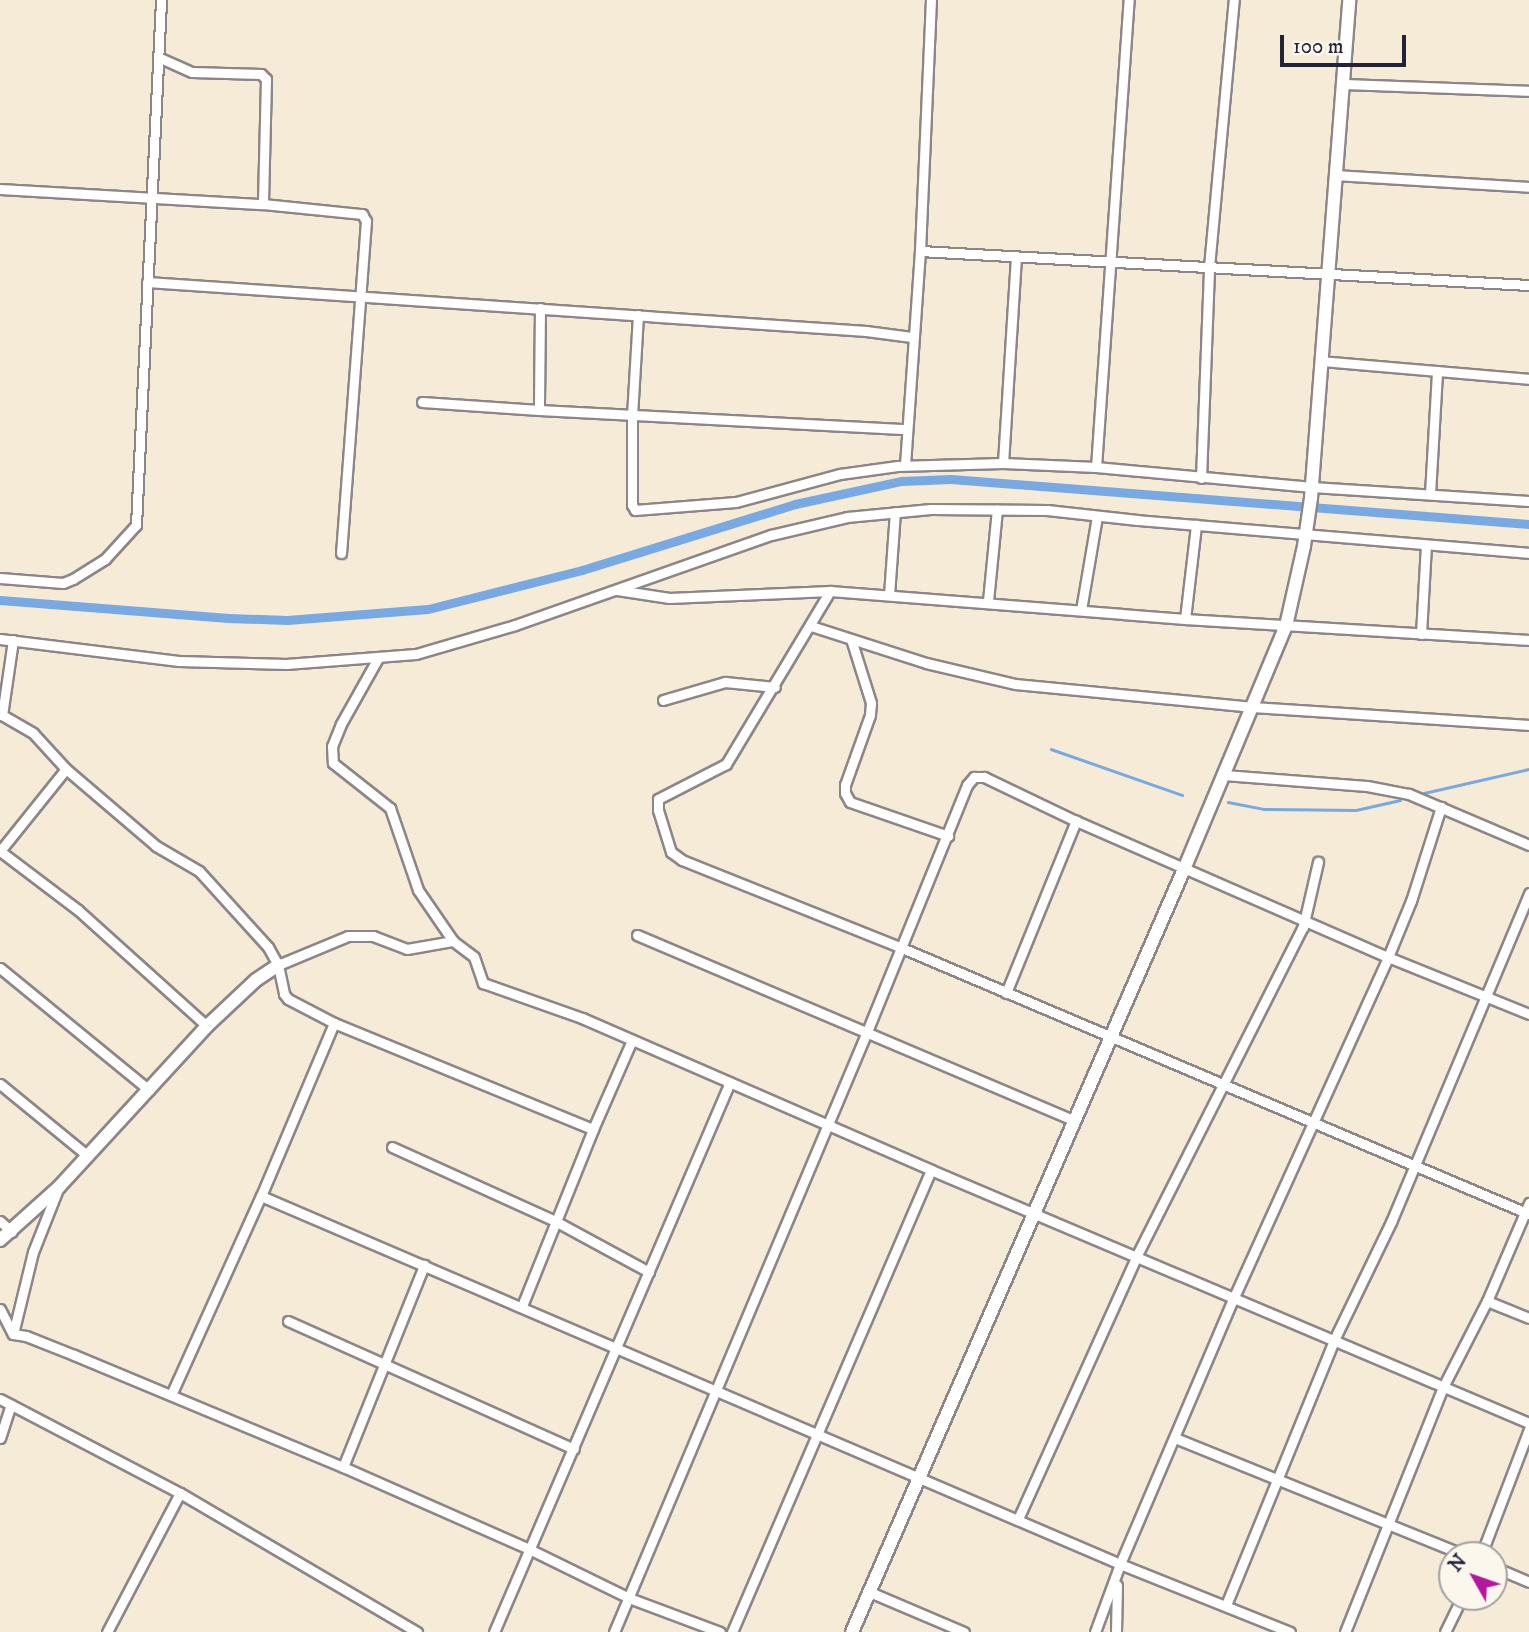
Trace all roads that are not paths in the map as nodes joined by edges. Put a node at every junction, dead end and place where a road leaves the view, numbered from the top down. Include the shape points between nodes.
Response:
1 (161, 0) edge
2 (931, 0) edge
3 (1129, 0) edge
4 (1234, 0) edge
5 (1349, 0) edge
6 (158, 57) junction
7 (1342, 84) junction
8 (1529, 91) edge
9 (1335, 175) junction
10 (1529, 187) edge
11 (0, 189) edge
12 (151, 197) junction
13 (263, 204) junction
14 (919, 251) junction
15 (1016, 256) junction
16 (1112, 261) junction
17 (1209, 267) junction
18 (1328, 276) junction
19 (147, 282) junction
20 (1529, 285) edge
21 (360, 296) junction
22 (540, 308) junction
23 (638, 315) junction
24 (912, 337) junction
25 (1321, 361) junction
26 (1437, 371) junction
27 (1529, 379) edge
28 (422, 402) dead end
29 (539, 410) junction
30 (632, 416) junction
31 (907, 429) junction
32 (1003, 463) junction
33 (905, 466) junction
34 (1096, 467) junction
35 (1202, 478) junction
36 (1311, 493) junction
37 (1430, 494) junction
38 (1529, 501) edge
39 (997, 509) junction
40 (895, 512) junction
41 (1097, 516) junction
42 (1196, 525) junction
43 (1307, 528) junction
44 (1426, 545) junction
45 (341, 553) dead end
46 (1529, 553) edge
47 (0, 578) edge
48 (615, 589) junction
49 (830, 591) junction
50 (889, 595) junction
51 (988, 601) junction
52 (1081, 610) junction
53 (1185, 619) junction
54 (811, 626) junction
55 (1286, 626) junction
56 (1421, 634) junction
57 (0, 639) edge
58 (851, 639) junction
59 (13, 640) junction
60 (1529, 640) edge
61 (378, 658) junction
62 (775, 687) junction
63 (663, 700) dead end
64 (1253, 707) junction
65 (1529, 725) edge
66 (66, 769) junction
67 (1224, 775) junction
68 (1441, 807) junction
69 (1076, 821) junction
70 (948, 836) junction
71 (1529, 845) edge
72 (0, 851) edge
73 (1318, 863) dead end
74 (1185, 867) junction
75 (1529, 893) edge
76 (1305, 920) junction
77 (637, 935) dead end
78 (453, 941) junction
79 (902, 948) junction
80 (1388, 957) junction
81 (278, 965) junction
82 (0, 968) edge
83 (1006, 993) junction
84 (1486, 997) junction
85 (1529, 1014) edge
86 (334, 1023) junction
87 (207, 1026) junction
88 (866, 1034) junction
89 (1110, 1036) junction
90 (632, 1040) junction
91 (730, 1082) junction
92 (0, 1084) edge
93 (1225, 1085) junction
94 (149, 1090) junction
95 (1073, 1120) junction
96 (1314, 1122) junction
97 (828, 1124) junction
98 (593, 1129) junction
99 (392, 1146) dead end
100 (88, 1156) junction
101 (1415, 1165) junction
102 (931, 1170) junction
103 (59, 1187) junction
104 (261, 1196) junction
105 (1528, 1209) edge
106 (1033, 1213) junction
107 (0, 1221) edge
108 (555, 1221) junction
109 (12, 1232) junction
110 (0, 1240) edge
111 (1138, 1255) junction
112 (424, 1265) junction
113 (649, 1272) junction
114 (1234, 1297) junction
115 (1487, 1301) junction
116 (522, 1306) junction
117 (0, 1309) edge
118 (1529, 1318) edge
119 (288, 1321) dead end
120 (13, 1334) junction
121 (1334, 1340) junction
122 (618, 1346) junction
123 (385, 1364) junction
124 (1444, 1385) junction
125 (717, 1389) junction
126 (171, 1395) junction
127 (0, 1399) edge
128 (11, 1405) junction
129 (1529, 1423) edge
130 (1529, 1429) edge
131 (819, 1433) junction
132 (0, 1438) edge
133 (1175, 1438) junction
134 (574, 1449) junction
135 (343, 1467) junction
136 (920, 1479) junction
137 (1277, 1479) junction
138 (180, 1493) junction
139 (1018, 1520) junction
140 (1389, 1522) junction
141 (1486, 1541) edge
142 (1438, 1543) edge
143 (529, 1549) junction
144 (1120, 1564) junction
145 (1508, 1573) edge
146 (1529, 1583) edge
147 (872, 1593) junction
148 (628, 1598) junction
149 (1226, 1605) junction
150 (1455, 1611) edge
151 (107, 1632) edge
152 (417, 1632) edge
153 (494, 1632) edge
154 (614, 1632) edge
155 (720, 1632) edge
156 (732, 1632) edge
157 (852, 1632) edge
158 (964, 1632) edge
159 (1095, 1632) edge
160 (1116, 1632) edge
161 (1290, 1632) edge
162 (1345, 1632) edge
163 (1445, 1632) edge

1 - 6 street
2 - 14 street
3 - 16 street
4 - 17 street
5 - 7 street
6 - 12 street
6 - 13 street via 192,72 261,74 266,79
7 - 8 street
7 - 9 street
9 - 10 street
9 - 18 street
11 - 12 street
12 - 13 street
12 - 19 street
13 - 21 street via 362,214 366,221
14 - 15 street
14 - 24 street
15 - 16 street
15 - 32 street
16 - 17 street
16 - 34 street
17 - 18 street
17 - 35 street
18 - 20 street
18 - 25 street
19 - 21 street
19 - 47 street via 136,526 105,559 63,583
21 - 22 street
21 - 45 street
22 - 23 street
22 - 29 street
23 - 24 street
23 - 30 street
24 - 31 street
25 - 26 street
25 - 36 street
26 - 27 street
26 - 37 street
28 - 29 street
29 - 30 street
30 - 31 street
30 - 33 street via 635,510 736,502 840,474
31 - 33 street
32 - 33 street
32 - 34 street
34 - 35 street
35 - 36 street
36 - 37 street
36 - 43 street
37 - 38 street
39 - 40 street
39 - 41 street
39 - 51 street
40 - 48 street via 847,517 771,535
40 - 50 street
41 - 42 street
41 - 52 street
42 - 43 street
42 - 53 street
43 - 44 street
43 - 55 street
44 - 46 street
44 - 56 street
48 - 49 street via 669,598
48 - 61 street via 490,633 416,654
49 - 50 street
49 - 54 street
50 - 51 street
51 - 52 street
52 - 53 street
53 - 55 street
54 - 58 street
54 - 62 street
55 - 56 street
55 - 64 street
56 - 60 street
57 - 59 street
58 - 64 street via 1014,684
58 - 70 street via 871,703 845,793 850,802
59 - 61 street via 179,661 286,664
59 - 66 street via 2,715 33,733
61 - 78 street via 341,724 332,746 333,763 390,808 418,890
62 - 63 street via 725,682
62 - 79 street via 726,764 658,799 666,843 682,860
64 - 65 street
64 - 67 street
66 - 72 street
66 - 81 street via 156,846 199,871 261,939
67 - 68 street via 1367,786 1409,794
67 - 74 street
68 - 71 street
68 - 80 street
69 - 70 street via 974,776
69 - 74 street
69 - 83 street
70 - 79 street
72 - 87 street via 78,910
73 - 76 street
74 - 76 street
74 - 89 street
75 - 84 street
76 - 80 street
76 - 93 street
77 - 88 street
78 - 81 street via 407,949 373,936 348,936
78 - 90 street via 474,957 483,984
79 - 83 street
79 - 88 street
80 - 84 street
80 - 96 street
81 - 86 street via 284,995
81 - 87 street
82 - 94 street
83 - 89 street
84 - 85 street
84 - 101 street
86 - 98 street
86 - 104 street
87 - 94 street
88 - 95 street
88 - 97 street
89 - 93 street
89 - 95 street
90 - 91 street
90 - 98 street
91 - 97 street
91 - 113 street
92 - 100 street
93 - 96 street
93 - 111 street
94 - 100 street
95 - 106 street
96 - 101 street
96 - 114 street
97 - 102 street
97 - 125 street
98 - 108 street
99 - 108 street
100 - 103 street
101 - 105 street
101 - 121 street
102 - 106 street
102 - 131 street
103 - 109 street
103 - 120 street via 33,1252
104 - 112 street
104 - 126 street
105 - 115 street
106 - 111 street
106 - 136 street
107 - 109 street
108 - 113 street
108 - 116 street
109 - 110 street
111 - 114 street
111 - 139 street
112 - 116 street
112 - 123 street
113 - 122 street
114 - 121 street
114 - 133 street
115 - 118 street
115 - 124 street
116 - 122 street
117 - 120 street
119 - 123 street
120 - 126 street
121 - 124 street
121 - 137 street
122 - 125 street
122 - 134 street
123 - 134 street
123 - 135 street
124 - 129 street
124 - 140 street
125 - 131 street
125 - 148 street
126 - 135 street
127 - 128 street
128 - 132 street
128 - 138 street
130 - 141 street
131 - 136 street
131 - 156 street
133 - 137 street
133 - 144 street
134 - 143 street
135 - 143 street
136 - 139 street
136 - 147 street
137 - 140 street
137 - 149 street
138 - 151 street
138 - 152 street
139 - 144 street
140 - 142 street
140 - 162 street
143 - 148 street
143 - 153 street
144 - 149 street
144 - 159 street
144 - 160 street
145 - 146 street
147 - 157 street
147 - 158 street
148 - 154 street
148 - 155 street
149 - 161 street
150 - 163 street

